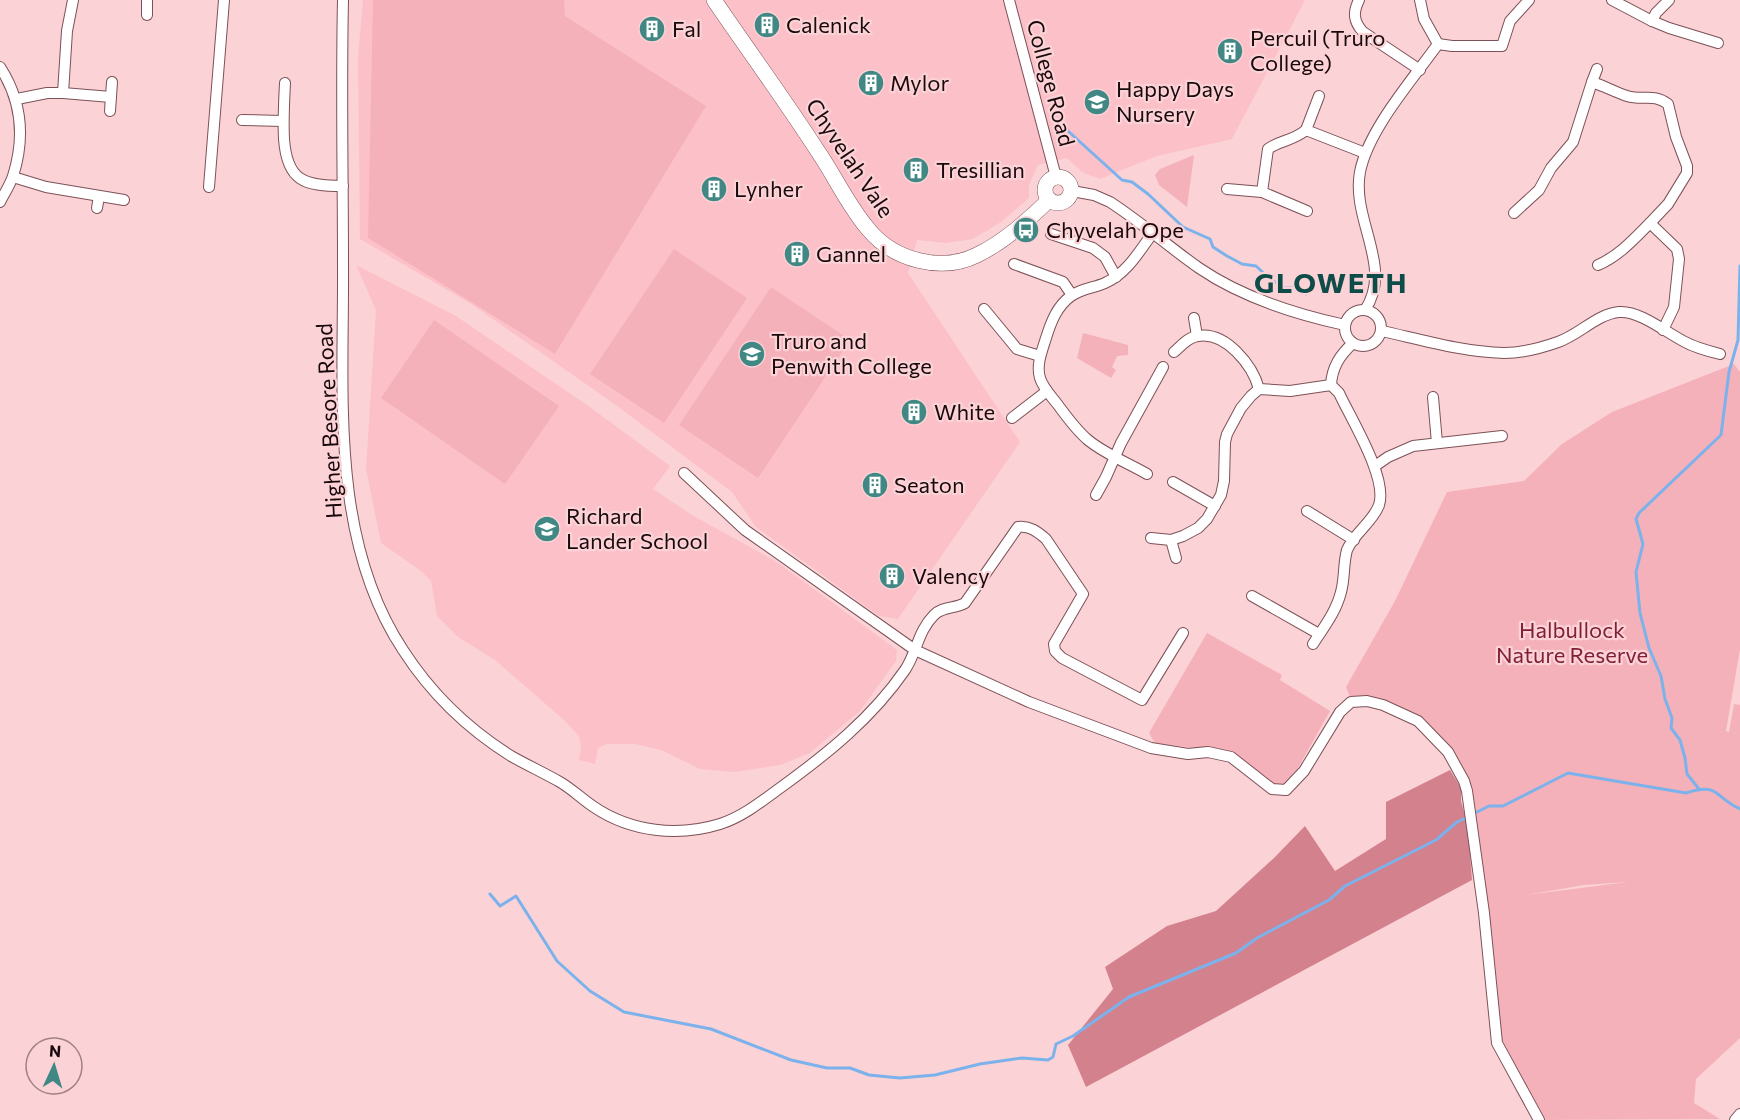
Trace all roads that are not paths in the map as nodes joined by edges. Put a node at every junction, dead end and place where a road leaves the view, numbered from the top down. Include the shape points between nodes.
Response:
1 (73, 0) edge
2 (139, 0) edge
3 (147, 0) edge
4 (224, 0) edge
5 (343, 0) edge
6 (714, 0) edge
7 (1009, 0) edge
8 (1359, 0) edge
9 (1420, 0) edge
10 (1529, 0) edge
11 (1612, 0) edge
12 (1669, 0) edge
13 (147, 15) dead end
14 (1652, 21) junction
15 (1718, 43) dead end
16 (1438, 44) junction
17 (0, 68) edge
18 (1597, 69) dead end
19 (1420, 70) junction
20 (112, 82) dead end
21 (1592, 82) junction
22 (285, 83) dead end
23 (63, 93) junction
24 (1319, 96) dead end
25 (111, 97) junction
26 (17, 99) junction
27 (110, 111) dead end
28 (242, 120) dead end
29 (283, 121) junction
30 (1306, 130) junction
31 (1365, 153) junction
32 (13, 177) junction
33 (1056, 177) junction
34 (343, 186) junction
35 (209, 187) dead end
36 (1227, 189) dead end
37 (1072, 191) junction
38 (1262, 192) junction
39 (99, 196) junction
40 (124, 200) dead end
41 (1049, 200) junction
42 (0, 202) edge
43 (97, 208) dead end
44 (1307, 211) dead end
45 (1514, 213) dead end
46 (1650, 223) junction
47 (1051, 234) dead end
48 (1152, 234) junction
49 (1014, 264) dead end
50 (1598, 265) dead end
51 (1116, 277) junction
52 (1072, 295) junction
53 (984, 309) dead end
54 (1365, 309) junction
55 (1194, 318) dead end
56 (1345, 325) junction
57 (1664, 330) junction
58 (1382, 331) junction
59 (1197, 336) junction
60 (1353, 343) junction
61 (1174, 352) dead end
62 (1720, 354) dead end
63 (1040, 356) junction
64 (1149, 364) dead end
65 (1331, 385) junction
66 (1259, 389) junction
67 (1047, 391) junction
68 (1432, 397) dead end
69 (1012, 418) dead end
70 (1502, 436) dead end
71 (1437, 443) junction
72 (1114, 456) junction
73 (1375, 466) junction
74 (684, 473) dead end
75 (1147, 474) dead end
76 (1173, 482) dead end
77 (1096, 495) dead end
78 (1215, 506) junction
79 (1307, 511) dead end
80 (1150, 538) dead end
81 (1171, 540) junction
82 (1354, 540) junction
83 (1176, 558) dead end
84 (1252, 596) dead end
85 (1183, 633) dead end
86 (1319, 634) junction
87 (1313, 644) dead end
88 (915, 650) junction
89 (1740, 1114) edge
90 (1539, 1120) edge
91 (1735, 1120) edge

1 - 23 street
2 - 3 street
3 - 13 street
4 - 35 street
5 - 34 street, Higher Besore Road
6 - 41 street, Chyvelah Vale via 818,150 857,214 885,245 918,261 944,263 967,259 1014,230
7 - 33 street, College Road
8 - 19 street via 1355,19 1363,32
9 - 16 street via 1424,19
10 - 16 street via 1510,21 1502,46
11 - 14 street
12 - 14 street
14 - 15 street
16 - 19 street
17 - 26 street
18 - 21 street
19 - 31 street via 1380,124
20 - 25 street
21 - 45 street via 1573,142 1539,190
21 - 46 street via 1628,96 1655,97 1668,104 1687,173 1668,204
22 - 29 street
23 - 25 street
23 - 26 street
24 - 30 street
25 - 27 street
26 - 32 street via 20,124
28 - 29 street
29 - 34 street via 286,158 292,172 311,184
30 - 31 street
30 - 38 street via 1268,149
31 - 54 street via 1359,202 1376,266 1370,303
32 - 39 street
32 - 42 street
33 - 37 street via 1066,179
33 - 41 street via 1049,180 1045,189
34 - 88 street, Higher Besore Road via 346,449 358,547 378,604 402,649 439,696 487,738 613,818 654,830 699,829 743,814 836,746 891,689
36 - 38 street
37 - 41 street, Chyvelah Vale via 1064,202
37 - 48 street via 1110,202
38 - 44 street
39 - 40 street
39 - 43 street
46 - 50 street via 1610,260
46 - 57 street via 1677,249 1679,259 1674,307
47 - 51 street via 1093,248 1105,257
48 - 51 street via 1132,263
48 - 56 street via 1241,293
49 - 52 street via 1062,282
51 - 52 street
52 - 63 street via 1051,322
53 - 63 street via 1017,349
54 - 56 street via 1350,315
54 - 58 street via 1379,318
55 - 59 street
56 - 60 street via 1346,335
57 - 58 street via 1633,314 1620,312 1561,341 1505,353
57 - 62 street via 1698,348
58 - 60 street via 1369,345
59 - 61 street
59 - 66 street via 1221,341 1233,349 1248,366
60 - 65 street via 1336,362
63 - 67 street via 1041,379
64 - 72 street via 1160,370
65 - 66 street via 1290,391
65 - 73 street via 1339,393
66 - 78 street via 1241,408 1227,434 1224,481
67 - 69 street
67 - 72 street via 1088,440
68 - 71 street
70 - 71 street
71 - 73 street via 1413,446
72 - 75 street
72 - 77 street
73 - 82 street via 1380,482 1379,505
74 - 88 street via 745,530
76 - 78 street
78 - 81 street via 1198,528
79 - 82 street
80 - 81 street
81 - 83 street
82 - 86 street via 1344,563 1337,606
84 - 86 street
85 - 88 street, Higher Besore Road via 1142,700 1062,658 1054,644 1083,594 1046,539 1024,526 1018,527 965,603 935,613
86 - 87 street
88 - 90 street via 1029,702 1151,748 1231,757 1272,789 1286,790 1304,771 1340,712 1352,702 1383,705 1418,721 1448,752 1464,781 1484,913 1497,1043
89 - 91 street

